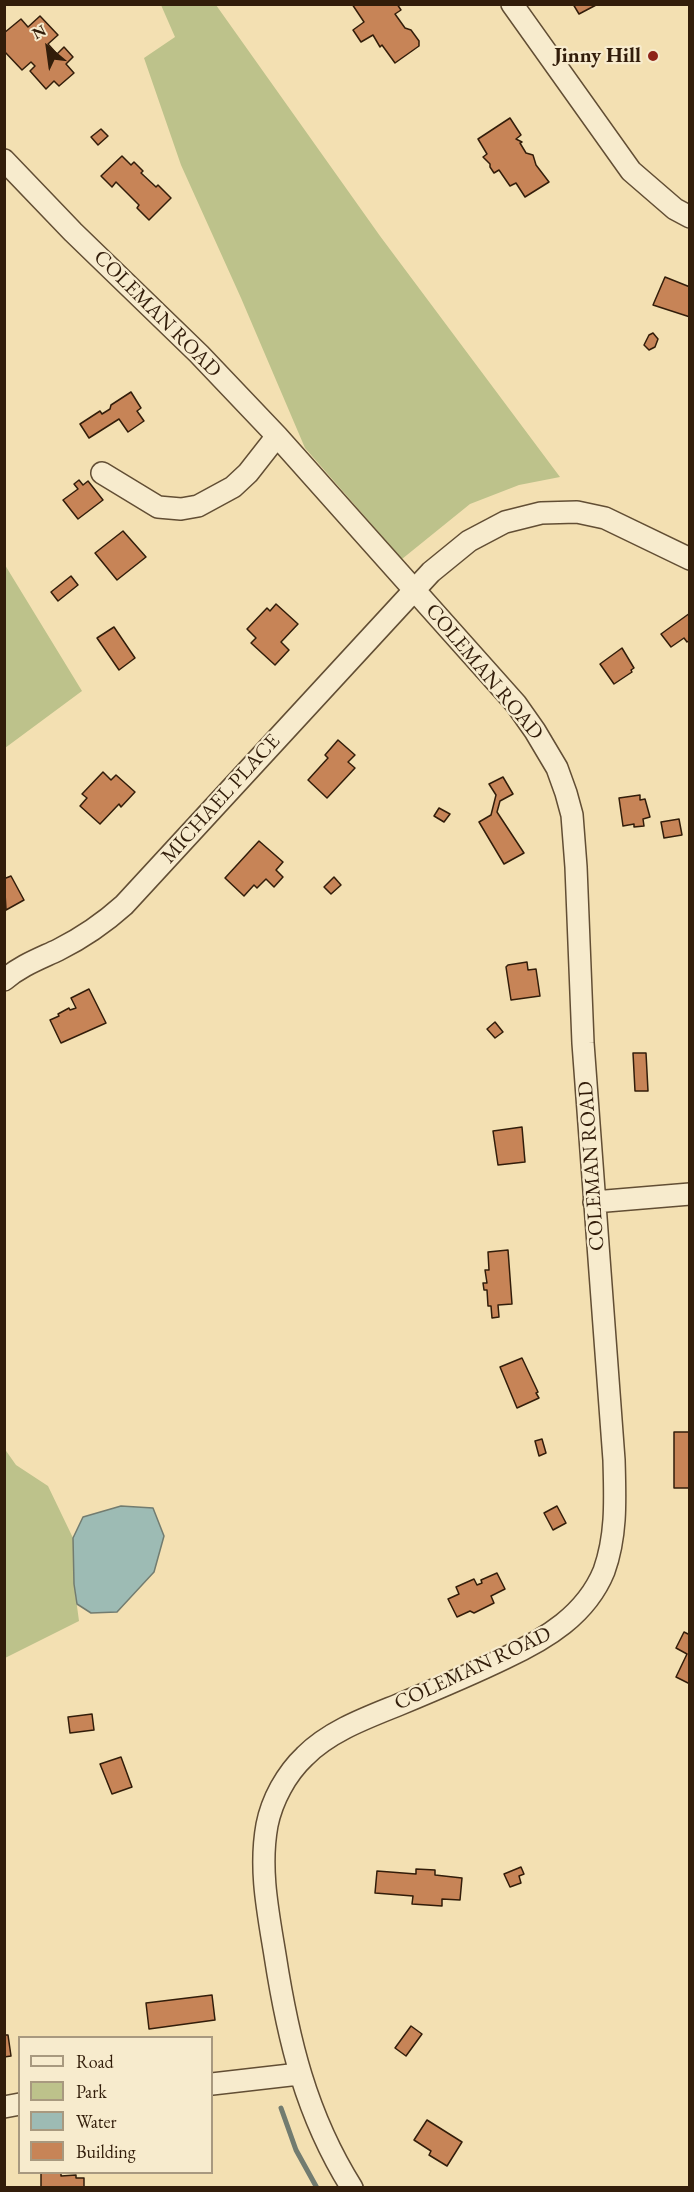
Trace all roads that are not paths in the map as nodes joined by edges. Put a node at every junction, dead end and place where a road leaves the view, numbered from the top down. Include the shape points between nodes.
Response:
1 (512, 4) edge
2 (4, 160) edge
3 (690, 217) edge
4 (278, 436) junction
5 (102, 472) dead end
6 (690, 559) edge
7 (414, 590) junction
8 (4, 980) edge
9 (690, 1194) edge
10 (594, 1202) junction
11 (299, 2074) junction
12 (213, 2084) edge
13 (352, 2187) edge

1 - 3 street via 631,171
2 - 4 street, COLEMAN ROAD
4 - 5 street via 233,487 198,506 158,507
4 - 7 street, COLEMAN ROAD
6 - 7 street, MICHAEL PLACE via 605,518 577,512 541,513 505,522 469,541
7 - 8 street, MICHAEL PLACE via 108,921
7 - 10 street, COLEMAN ROAD via 516,704 546,749 566,793 575,844
9 - 10 street
10 - 11 street, COLEMAN ROAD via 614,1471 613,1541 603,1571 581,1608 541,1641 330,1736 304,1756 285,1780 268,1823 264,1886
11 - 12 street
11 - 13 street, COLEMAN ROAD via 317,2123

